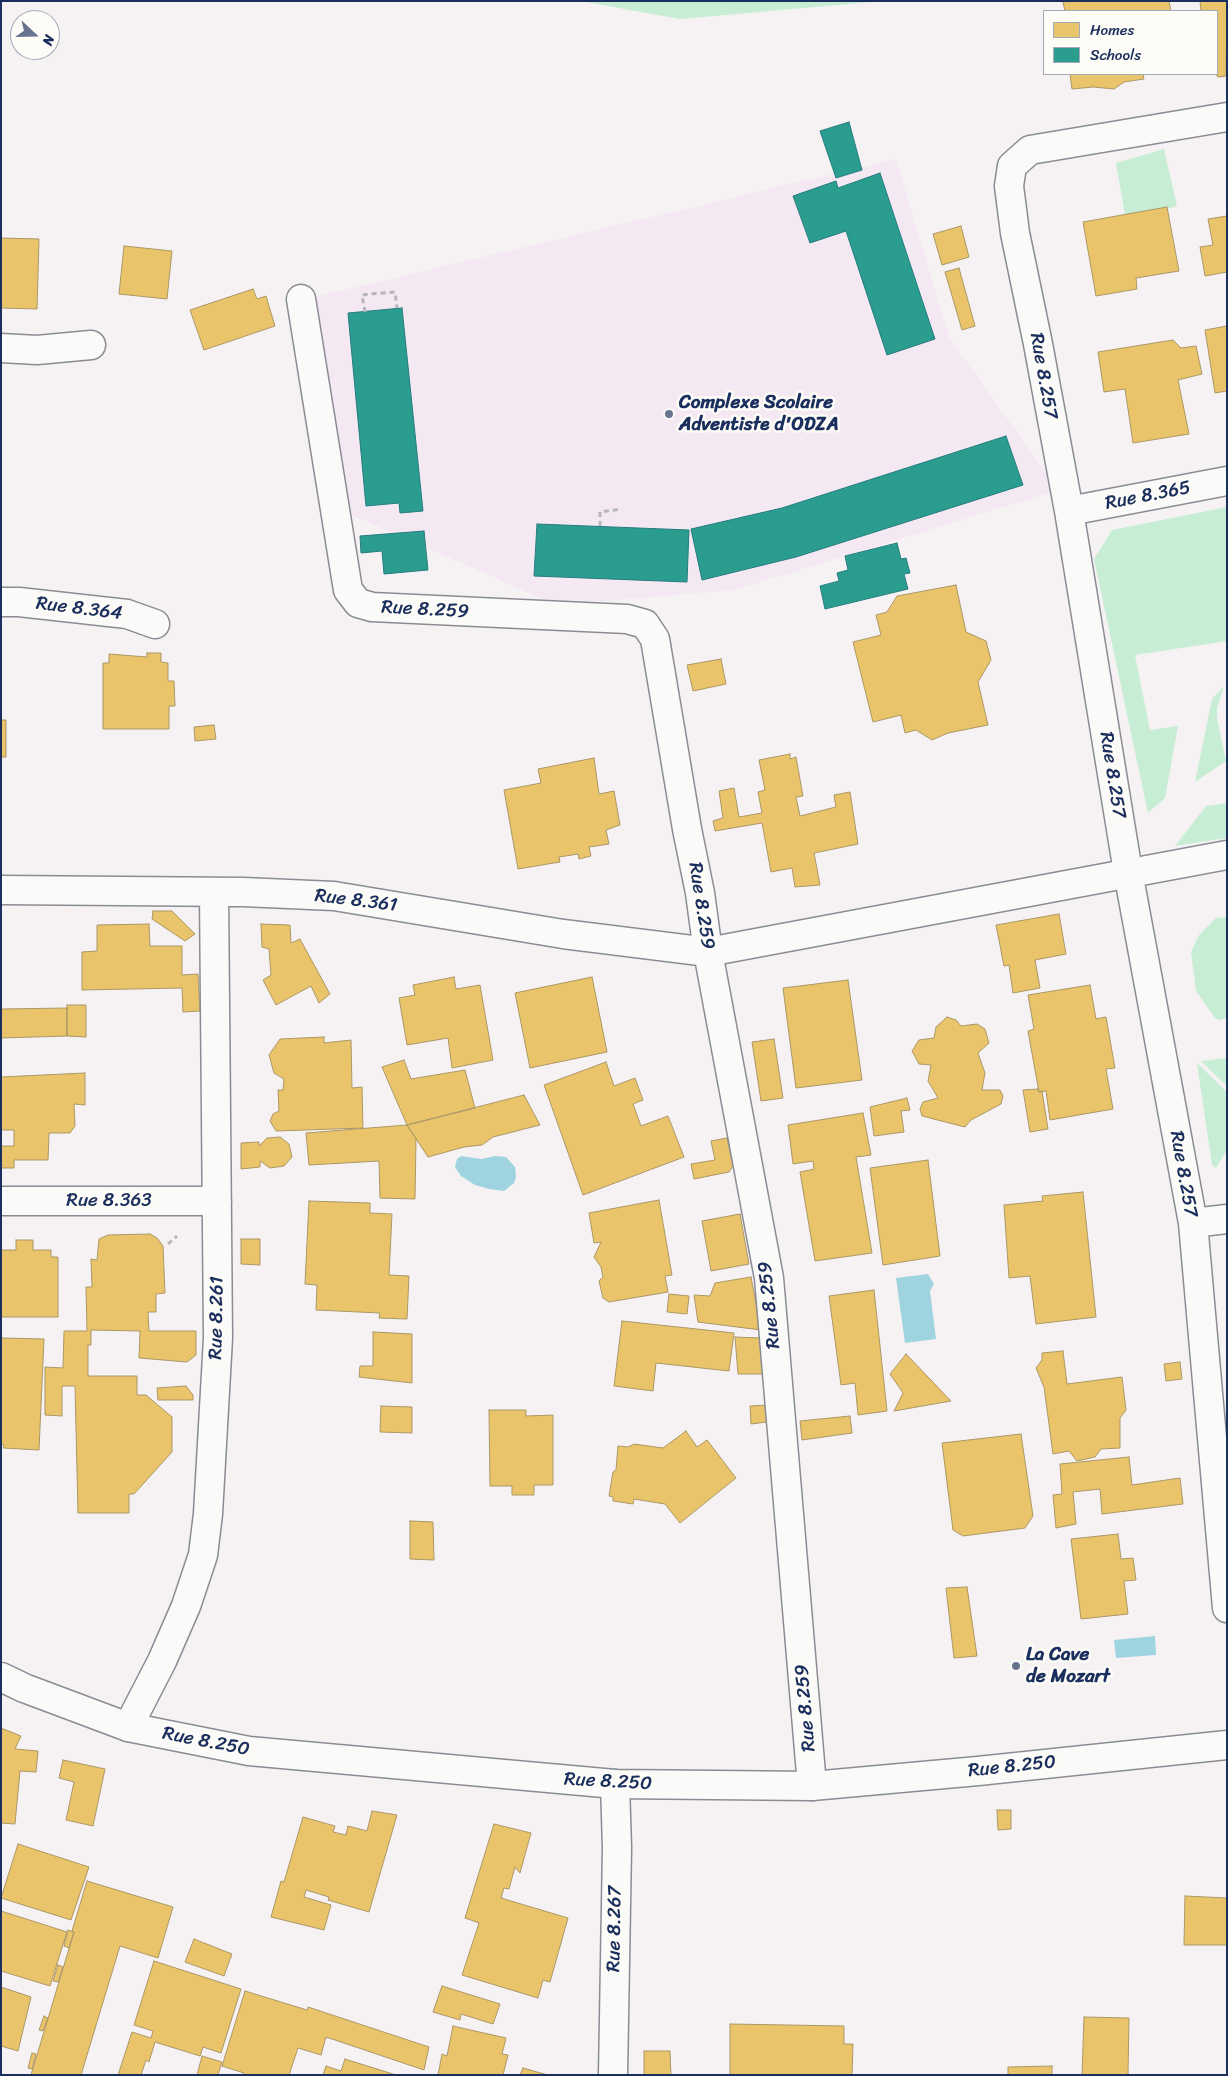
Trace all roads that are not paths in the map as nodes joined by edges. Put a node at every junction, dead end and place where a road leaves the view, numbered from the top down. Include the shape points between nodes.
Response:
1 (1227, 116) edge
2 (301, 300) dead end
3 (91, 345) dead end
4 (1, 348) edge
5 (1227, 481) edge
6 (1069, 511) junction
7 (1, 602) edge
8 (155, 624) dead end
9 (1227, 855) edge
10 (1128, 872) junction
11 (1, 890) edge
12 (214, 892) junction
13 (708, 952) junction
14 (1, 1201) edge
15 (217, 1201) junction
16 (1227, 1219) edge
17 (1193, 1222) junction
18 (1227, 1608) edge
19 (1, 1677) edge
20 (128, 1727) junction
21 (1227, 1745) edge
22 (615, 1784) junction
23 (812, 1786) junction
24 (613, 2075) edge

1 - 6 street, Rue 8.257 via 1030,150 1012,166 1009,186 1014,233
2 - 13 street, Rue 8.259 via 348,590 358,603 372,607 627,619 645,624 654,640
3 - 4 street via 38,350
5 - 6 street, Rue 8.365
6 - 10 street, Rue 8.257
7 - 8 street, Rue 8.364 via 127,614
9 - 10 street, Rue 8.361
10 - 13 street, Rue 8.361
10 - 17 street, Rue 8.257
11 - 12 street, Rue 8.361
12 - 13 street, Rue 8.361 via 334,896 563,934
12 - 15 street, Rue 8.261
13 - 23 street, Rue 8.259 via 769,1278
14 - 15 street, Rue 8.363
15 - 20 street, Rue 8.261 via 218,1338 203,1555 162,1662
16 - 17 street
17 - 18 street, Rue 8.257
19 - 20 street, Rue 8.250
20 - 22 street, Rue 8.250 via 249,1751
21 - 23 street, Rue 8.250
22 - 23 street, Rue 8.250
22 - 24 street, Rue 8.267

